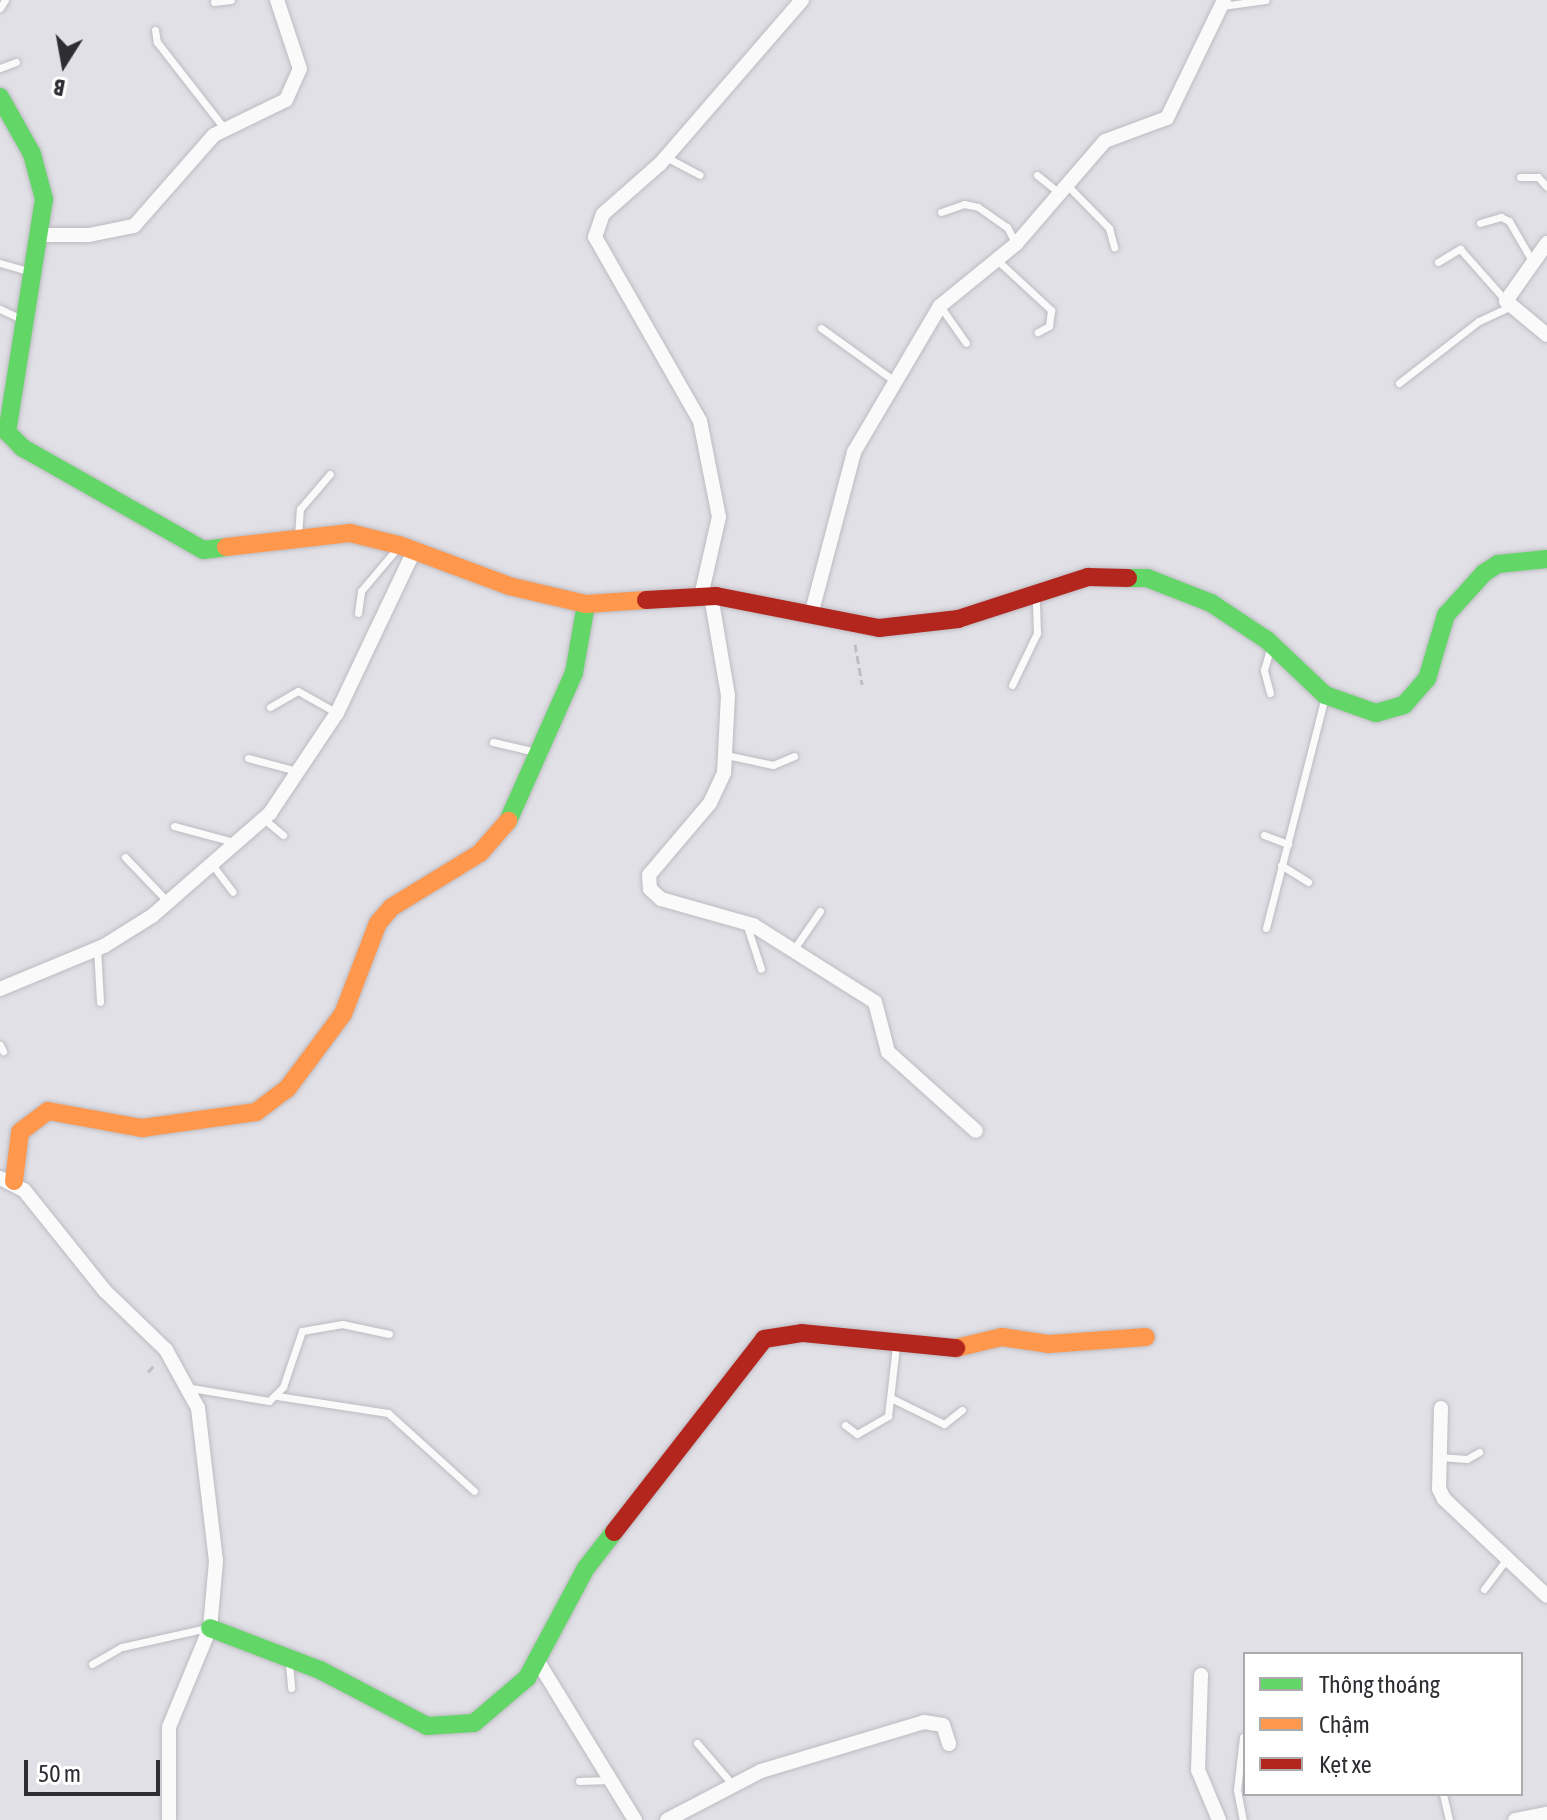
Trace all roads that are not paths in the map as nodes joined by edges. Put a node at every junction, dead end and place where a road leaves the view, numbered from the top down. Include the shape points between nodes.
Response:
1 (5, 0) edge
2 (231, 0) edge
3 (277, 0) edge
4 (802, 0) edge
5 (1266, 0) edge
6 (214, 2) dead end
7 (1223, 3) edge
8 (0, 8) edge
9 (155, 30) dead end
10 (16, 62) dead end
11 (0, 68) edge
12 (0, 97) edge
13 (224, 128) junction
14 (666, 157) junction
15 (700, 175) dead end
16 (1037, 175) dead end
17 (1520, 177) dead end
18 (1547, 187) edge
19 (1064, 190) junction
20 (941, 212) dead end
21 (1480, 223) dead end
22 (42, 235) junction
23 (1547, 243) edge
24 (1016, 244) junction
25 (1114, 247) dead end
26 (1531, 259) junction
27 (997, 260) junction
28 (1438, 262) dead end
29 (0, 263) edge
30 (34, 272) junction
31 (1508, 303) junction
32 (940, 306) junction
33 (0, 309) edge
34 (23, 320) junction
35 (821, 328) dead end
36 (1038, 332) dead end
37 (1547, 335) edge
38 (966, 343) dead end
39 (6, 372) edge
40 (893, 380) junction
41 (1399, 383) dead end
42 (2, 427) edge
43 (330, 474) dead end
44 (298, 536) junction
45 (407, 548) junction
46 (1539, 559) edge
47 (1035, 594) junction
48 (706, 596) junction
49 (586, 604) junction
50 (358, 613) dead end
51 (811, 615) junction
52 (1271, 644) junction
53 (1012, 685) dead end
54 (1270, 693) dead end
55 (1325, 695) junction
56 (270, 707) dead end
57 (337, 713) junction
58 (493, 742) dead end
59 (542, 753) junction
60 (726, 755) junction
61 (794, 756) dead end
62 (248, 758) dead end
63 (299, 772) junction
64 (264, 819) junction
65 (174, 826) dead end
66 (283, 835) dead end
67 (1264, 835) dead end
68 (239, 844) junction
69 (1288, 844) junction
70 (125, 857) dead end
71 (1281, 865) junction
72 (214, 867) junction
73 (1308, 882) dead end
74 (233, 892) dead end
75 (169, 903) junction
76 (820, 911) dead end
77 (746, 923) junction
78 (1266, 928) dead end
79 (97, 948) junction
80 (793, 951) junction
81 (761, 969) dead end
82 (0, 989) edge
83 (100, 1002) dead end
84 (976, 1131) dead end
85 (7, 1180) edge
86 (389, 1334) dead end
87 (1146, 1337) dead end
88 (896, 1344) junction
89 (191, 1388) junction
90 (277, 1396) junction
91 (893, 1399) junction
92 (1441, 1408) dead end
93 (962, 1410) dead end
94 (845, 1425) dead end
95 (1479, 1452) dead end
96 (1439, 1457) junction
97 (474, 1491) dead end
98 (1505, 1561) junction
99 (1484, 1589) dead end
100 (1547, 1596) edge
101 (210, 1628) junction
102 (288, 1660) junction
103 (537, 1660) junction
104 (92, 1664) dead end
105 (1201, 1675) dead end
106 (291, 1688) dead end
107 (1243, 1737) dead end
108 (697, 1743) dead end
109 (949, 1744) dead end
110 (612, 1780) junction
111 (579, 1781) dead end
112 (733, 1785) junction
113 (1443, 1796) edge
114 (1543, 1816) edge
115 (169, 1820) edge
116 (635, 1820) edge
117 (667, 1820) edge
118 (1219, 1820) edge
119 (1243, 1820) edge
120 (1449, 1820) edge
121 (1515, 1820) edge

1 - 8 lane
2 - 6 lane
3 - 13 street via 297,56 298,81 286,100
4 - 14 street
5 - 7 lane
7 - 19 street via 1167,118 1105,141
9 - 13 lane via 157,42
10 - 11 lane
12 - 22 street via 32,154 44,199
13 - 22 street via 199,149 134,226 89,235
14 - 15 lane
14 - 48 street via 603,214 595,237 700,421 719,517
16 - 19 lane
17 - 18 lane via 1538,177
19 - 24 street
19 - 25 lane via 1109,228
20 - 24 lane via 964,204 978,207 1007,227
21 - 26 lane via 1501,217 1509,221
22 - 30 street
23 - 26 street
24 - 27 street
26 - 31 street
27 - 32 street
27 - 36 lane via 1051,310 1049,326
28 - 31 lane via 1460,249
29 - 30 lane
30 - 34 street
31 - 37 street
31 - 41 lane
32 - 38 lane
32 - 40 street
33 - 34 lane
34 - 39 street
35 - 40 lane
39 - 42 street
40 - 51 street via 854,452
42 - 44 street via 23,448 203,550
43 - 44 lane via 300,509
44 - 45 street via 350,533
45 - 49 street via 509,586
45 - 50 lane via 361,591
45 - 57 street
46 - 55 street via 1498,564 1459,597 1446,615 1433,666 1410,699 1376,713
47 - 51 street via 921,627 852,624
47 - 52 street via 1111,574 1170,583 1211,603
47 - 53 lane via 1037,633
48 - 49 street
48 - 51 street
48 - 60 street via 728,695
49 - 59 street via 581,649
52 - 54 lane via 1264,670
52 - 55 street
55 - 69 lane
56 - 57 lane via 298,691
57 - 63 street
58 - 59 lane
59 - 85 street via 512,816 480,853 392,907 378,923 343,1014 287,1089 256,1112 142,1128 48,1111 20,1132
60 - 61 lane via 773,765
60 - 77 street via 717,791 647,882 661,899
62 - 63 lane
63 - 64 street
64 - 66 lane
64 - 68 street
65 - 68 lane
67 - 69 lane
68 - 72 street
69 - 71 lane
70 - 75 lane
71 - 73 lane
71 - 78 lane
72 - 74 lane
72 - 75 street
75 - 79 street
76 - 80 lane
77 - 80 street
77 - 81 lane
79 - 82 street
79 - 83 lane
80 - 84 street via 875,1002 888,1052
85 - 89 street via 105,1291 166,1350
86 - 90 lane via 342,1324 302,1331
87 - 88 street via 1049,1344 1002,1337 958,1348
88 - 91 lane
88 - 103 street via 785,1333 754,1346 586,1568
89 - 90 lane via 259,1401
89 - 101 street via 216,1561
90 - 97 lane via 388,1413
91 - 93 lane via 944,1424
91 - 94 lane via 888,1416 857,1434
92 - 96 street
95 - 96 lane via 1467,1459
96 - 98 street via 1444,1499 1498,1547
98 - 99 lane
98 - 100 street
101 - 102 street
101 - 104 lane via 122,1647
101 - 115 street via 169,1727
102 - 103 street via 320,1670 427,1726 456,1728 493,1712
102 - 106 lane
103 - 110 street
105 - 118 street via 1198,1770
107 - 119 lane via 1237,1790
108 - 112 lane
109 - 112 street via 943,1725 924,1722 761,1771
110 - 111 lane
110 - 116 street
112 - 117 street
113 - 120 lane
114 - 121 street

